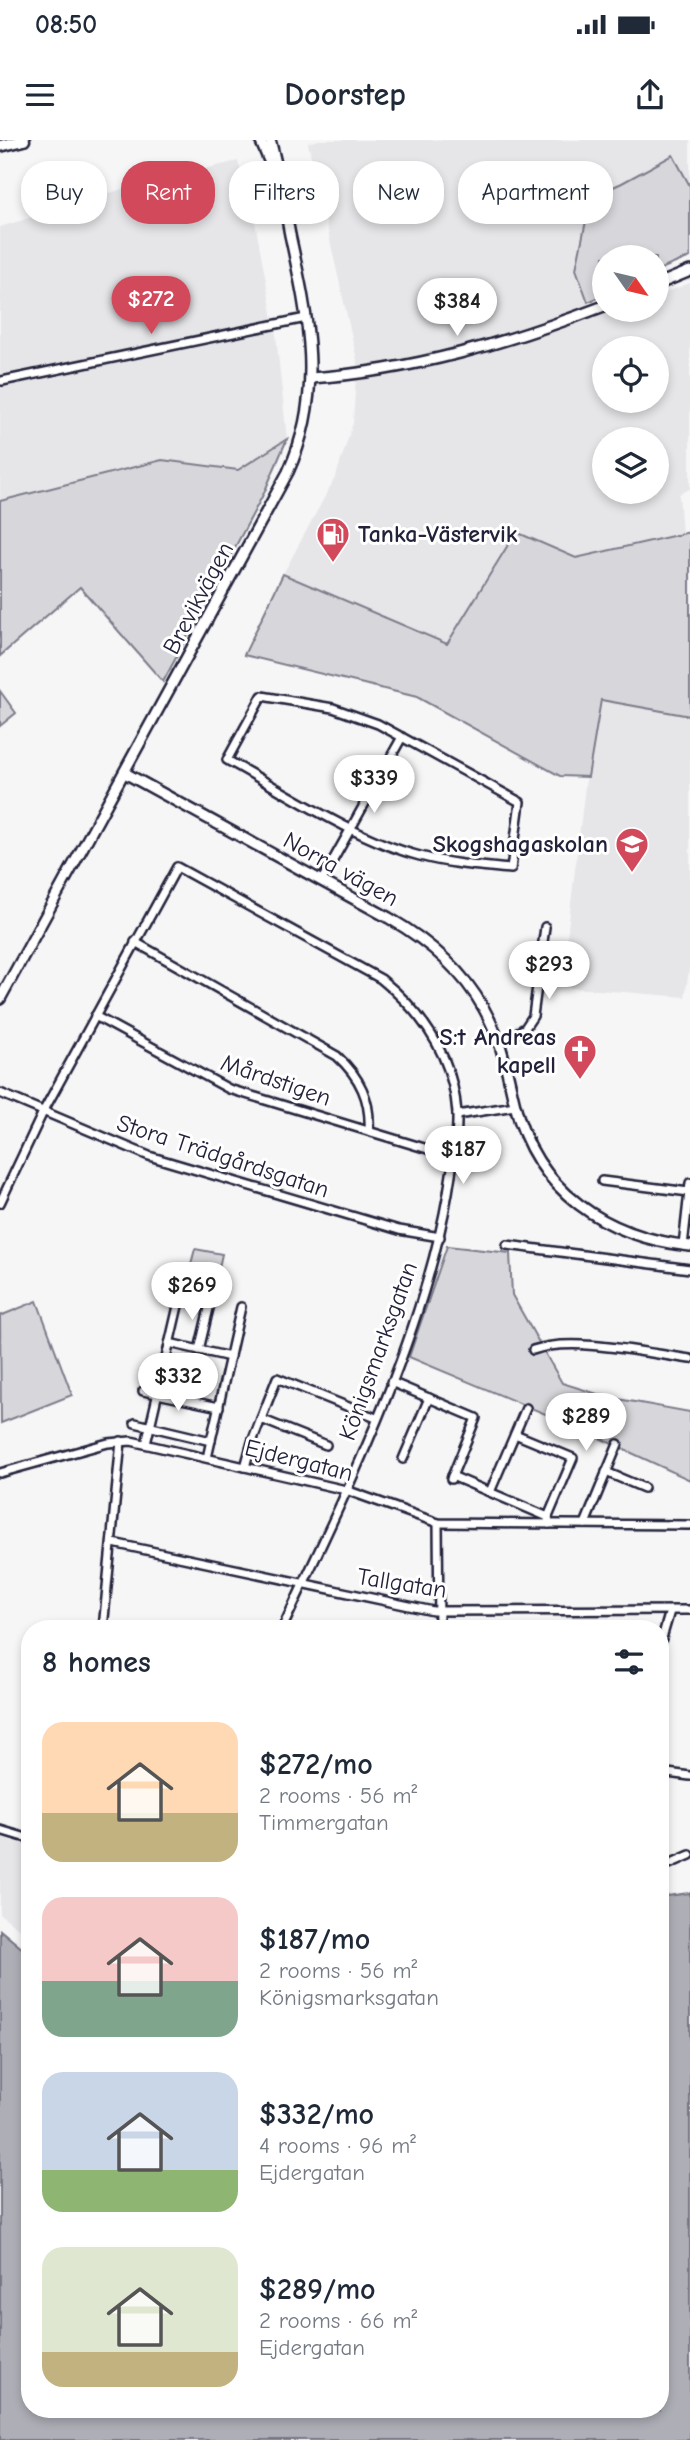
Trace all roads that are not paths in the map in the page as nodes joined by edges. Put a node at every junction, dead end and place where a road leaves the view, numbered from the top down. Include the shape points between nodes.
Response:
1 (24, 140) edge
2 (260, 140) edge
3 (270, 140) edge
4 (0, 146) edge
5 (269, 161) edge
6 (274, 161) edge
7 (287, 224) edge
8 (690, 271) edge
9 (669, 280) edge
10 (592, 310) edge
11 (306, 318) junction
12 (311, 378) junction
13 (2, 381) dead end
14 (402, 737) junction
15 (125, 773) junction
16 (350, 828) junction
17 (322, 880) junction
18 (545, 927) dead end
19 (135, 942) junction
20 (0, 999) edge
21 (95, 1016) junction
22 (500, 1042) junction
23 (0, 1093) edge
24 (515, 1106) junction
25 (43, 1112) junction
26 (457, 1115) junction
27 (369, 1131) junction
28 (454, 1157) junction
29 (602, 1181) dead end
30 (690, 1183) edge
31 (689, 1192) edge
32 (0, 1203) edge
33 (440, 1237) junction
34 (507, 1245) dead end
35 (686, 1246) edge
36 (690, 1269) edge
37 (181, 1293) dead end
38 (211, 1300) dead end
39 (241, 1307) dead end
40 (169, 1343) junction
41 (200, 1350) junction
42 (533, 1350) dead end
43 (230, 1357) junction
44 (690, 1359) edge
45 (391, 1382) junction
46 (144, 1391) dead end
47 (158, 1394) junction
48 (429, 1398) junction
49 (219, 1407) junction
50 (526, 1408) dead end
51 (376, 1418) junction
52 (261, 1419) junction
53 (135, 1423) dead end
54 (150, 1427) junction
55 (515, 1434) junction
56 (121, 1441) junction
57 (211, 1441) junction
58 (146, 1444) junction
59 (618, 1444) dead end
60 (326, 1445) dead end
61 (207, 1458) junction
62 (403, 1459) dead end
63 (245, 1466) junction
64 (606, 1472) junction
65 (0, 1473) edge
66 (644, 1488) dead end
67 (346, 1490) junction
68 (490, 1492) junction
69 (549, 1520) junction
70 (438, 1523) junction
71 (585, 1524) junction
72 (690, 1525) edge
73 (113, 1543) junction
74 (303, 1584) junction
75 (690, 1610) edge
76 (438, 1611) junction
77 (670, 1611) junction
78 (104, 1620) edge
79 (286, 1620) edge
80 (438, 1620) edge
81 (667, 1620) edge
82 (669, 1773) edge
83 (690, 1776) edge
84 (0, 1830) edge
85 (21, 1836) edge
86 (690, 1855) edge
87 (669, 1864) edge

1 - 4 main road
2 - 5 street, Brevikvägen
3 - 6 street, Brevikvägen
7 - 11 street, Brevikvägen
8 - 9 street
10 - 12 street via 435,359
11 - 12 street, Brevikvägen
11 - 13 street
12 - 15 street, Brevikvägen via 307,416 291,465
14 - 16 street
14 - 16 street via 333,708 262,696 227,760
14 - 16 street via 520,802 511,869 420,856
15 - 17 street, Norra vägen
15 - 20 street, Brevikvägen
16 - 17 street
17 - 22 street, Norra vägen via 406,928 442,955 472,990
18 - 22 street via 533,1016 525,1028
19 - 21 street
19 - 26 street, Königsmarksgatan via 177,867 381,979 401,995 439,1047
19 - 27 street via 337,1056 364,1090
21 - 25 street
21 - 27 street, Mårdstigen via 229,1089
22 - 24 street, Norra vägen
23 - 25 street, Stora Trädgårdsgatan
24 - 26 street
24 - 35 street, Norra vägen via 540,1164 567,1195 614,1227
25 - 32 street
25 - 33 street, Stora Trädgårdsgatan via 149,1156 399,1230
26 - 28 street, Königsmarksgatan
27 - 28 street, Mårdstigen
28 - 33 street, Königsmarksgatan
29 - 31 street
30 - 31 street
31 - 35 street
33 - 45 street, Königsmarksgatan
34 - 36 street
37 - 40 street
38 - 41 street
39 - 43 street
40 - 41 street
40 - 47 street
41 - 43 street
42 - 44 street via 577,1344
43 - 49 street
45 - 48 street, Ejdergatan
45 - 51 street, Königsmarksgatan
46 - 47 street
47 - 49 street
47 - 54 street
48 - 62 street
48 - 68 street, Ejdergatan via 476,1418 451,1477
49 - 57 street
50 - 55 street
51 - 52 street via 277,1378
51 - 67 street, Königsmarksgatan
52 - 60 street
52 - 63 street
53 - 54 street
54 - 57 street
54 - 58 street
55 - 68 street
55 - 69 street via 573,1458
56 - 58 street, Ejdergatan
56 - 65 street, Ejdergatan
56 - 73 street
57 - 61 street
58 - 61 street, Ejdergatan
59 - 64 street
61 - 63 street, Ejdergatan
63 - 67 street, Ejdergatan
64 - 66 street
64 - 71 street
67 - 70 street, Ejdergatan
67 - 74 street, Königsmarksgatan
68 - 69 street, Ejdergatan
69 - 70 street, Ejdergatan
69 - 71 street, Ejdergatan
70 - 76 street
71 - 72 street, Ejdergatan
73 - 74 street, Tallgatan
73 - 78 street
74 - 76 street, Tallgatan
74 - 79 street, Königsmarksgatan
75 - 77 street, Tallgatan
76 - 77 street, Tallgatan
76 - 80 street
77 - 81 street
82 - 83 street
84 - 85 street
86 - 87 street

